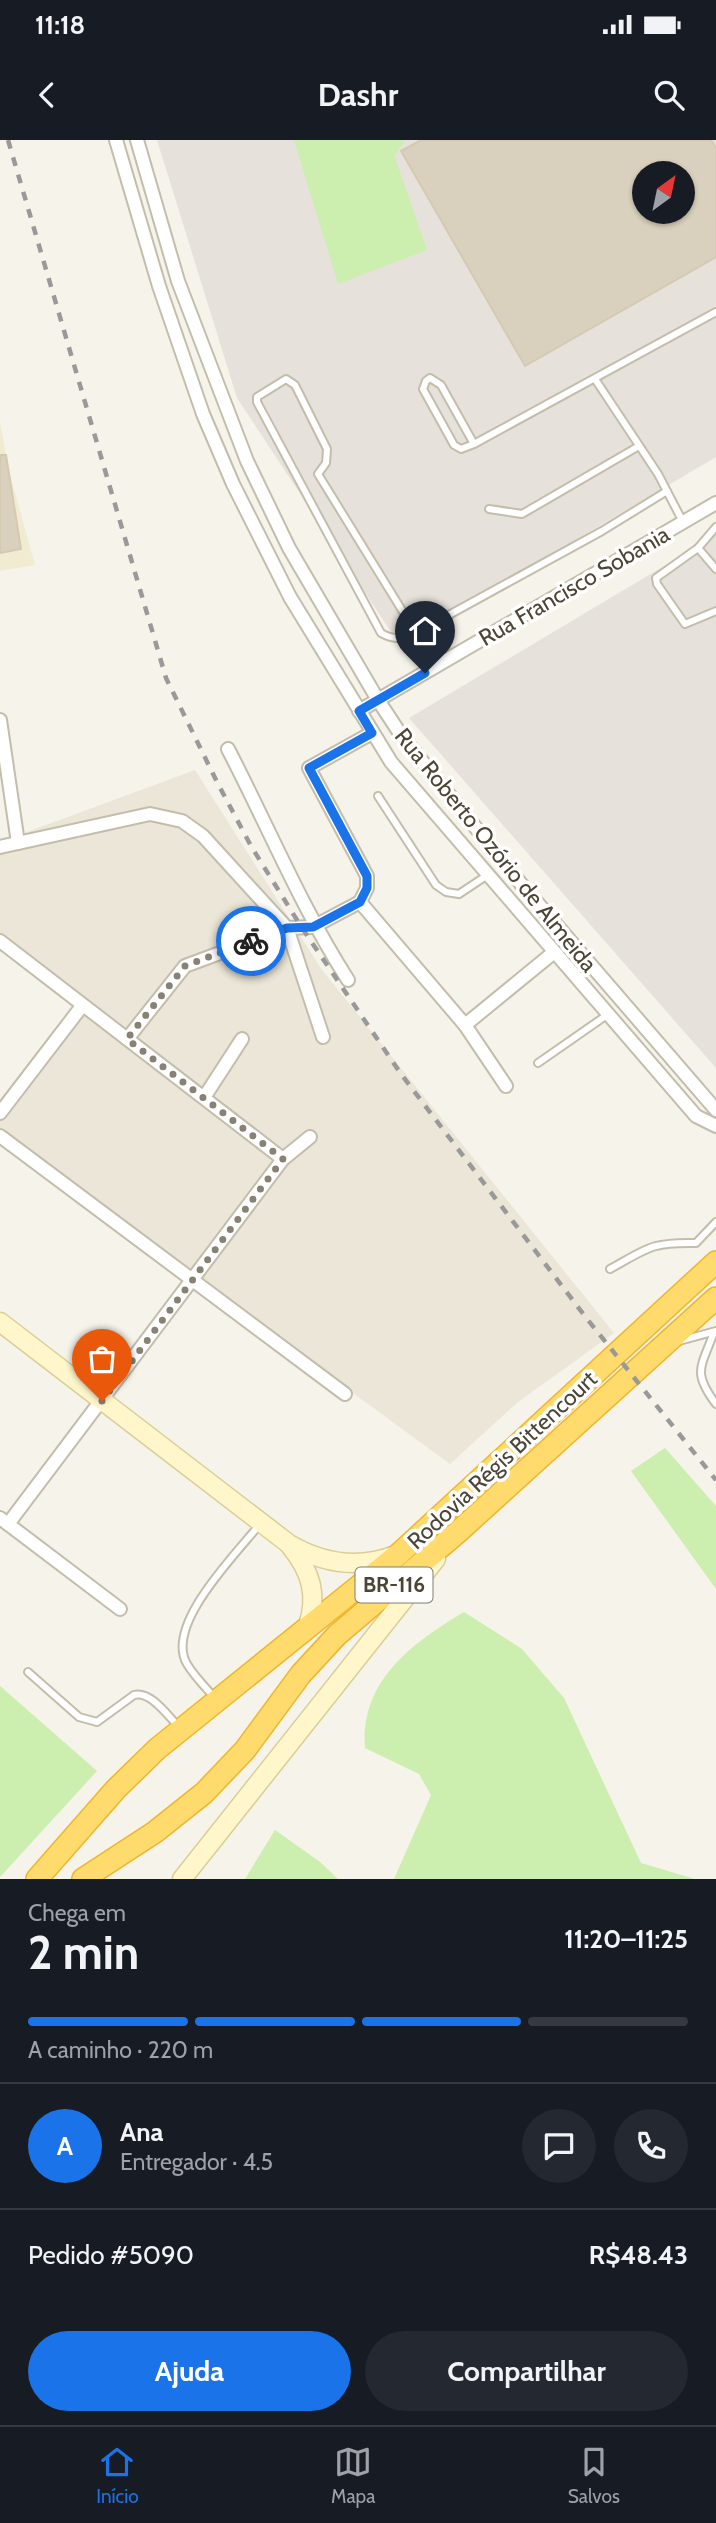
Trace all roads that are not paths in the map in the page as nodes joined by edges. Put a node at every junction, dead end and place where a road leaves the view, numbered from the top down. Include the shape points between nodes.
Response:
1 (116, 140) edge
2 (137, 140) edge
3 (178, 281) junction
4 (159, 286) junction
5 (716, 312) edge
6 (193, 325) junction
7 (174, 332) junction
8 (595, 379) junction
9 (224, 405) junction
10 (203, 414) junction
11 (474, 443) junction
12 (639, 446) junction
13 (667, 491) junction
14 (716, 503) edge
15 (489, 509) dead end
16 (683, 522) junction
17 (716, 527) edge
18 (279, 529) junction
19 (260, 539) junction
20 (698, 548) junction
21 (716, 569) edge
22 (716, 611) edge
23 (416, 633) junction
24 (350, 654) junction
25 (332, 665) junction
26 (377, 700) junction
27 (359, 711) junction
28 (0, 720) edge
29 (372, 733) junction
30 (228, 749) dead end
31 (378, 796) dead end
32 (18, 843) junction
33 (0, 847) edge
34 (503, 862) junction
35 (486, 876) junction
36 (360, 902) junction
37 (313, 927) junction
38 (287, 928) junction
39 (0, 941) edge
40 (553, 953) junction
41 (348, 979) dead end
42 (623, 1003) junction
43 (82, 1006) junction
44 (607, 1015) junction
45 (465, 1025) junction
46 (323, 1037) dead end
47 (127, 1039) junction
48 (242, 1039) dead end
49 (538, 1063) dead end
50 (506, 1086) dead end
51 (205, 1096) junction
52 (716, 1110) edge
53 (0, 1114) edge
54 (716, 1126) edge
55 (0, 1136) edge
56 (310, 1137) dead end
57 (283, 1159) junction
58 (716, 1222) edge
59 (716, 1262) edge
60 (610, 1269) dead end
61 (190, 1281) junction
62 (716, 1298) edge
63 (0, 1322) edge
64 (715, 1332) edge
65 (664, 1345) junction
66 (345, 1394) dead end
67 (102, 1401) junction
68 (716, 1404) edge
69 (4, 1521) edge
70 (262, 1523) junction
71 (458, 1532) junction
72 (289, 1544) junction
73 (400, 1553) junction
74 (120, 1609) dead end
75 (308, 1626) junction
76 (28, 1672) dead end
77 (216, 1700) junction
78 (180, 1728) junction
79 (37, 1879) edge
80 (83, 1879) edge
81 (182, 1879) edge

1 - 4 street
2 - 3 street, Rua Roberto Ozório de Almeida
3 - 4 street
3 - 6 street, Rua Roberto Ozório de Almeida
4 - 7 street
5 - 8 lane
6 - 7 street
6 - 9 street, Rua Roberto Ozório de Almeida
7 - 10 street
8 - 11 lane
8 - 12 lane
9 - 10 street
9 - 18 street, Rua Roberto Ozório de Almeida
10 - 19 street
11 - 11 lane via 461,449 454,445 423,389 426,381 436,380 441,385
12 - 13 lane
12 - 15 lane via 522,514
13 - 16 lane
13 - 23 lane
14 - 16 street, Rua Francisco Sobania
16 - 26 street, Rua Francisco Sobania
17 - 20 lane
18 - 19 street
18 - 24 street, Rua Roberto Ozório de Almeida
19 - 25 street
20 - 21 lane
20 - 22 lane via 660,573 657,584 685,624
23 - 23 lane via 398,640 381,633 257,402 269,387 286,379 295,385 327,449 326,463 318,474
24 - 25 street
24 - 26 street, Rua Roberto Ozório de Almeida
25 - 27 street
26 - 27 street, Rua Francisco Sobania
26 - 34 street, Rua Roberto Ozório de Almeida
27 - 29 street
28 - 32 street
29 - 35 street
29 - 36 street via 309,768 367,876
30 - 37 street
31 - 35 lane via 436,885 459,894
32 - 33 street
32 - 38 street via 150,814 182,821 203,836
34 - 35 street
34 - 42 street, Rua Roberto Ozório de Almeida
35 - 40 street
36 - 37 street
36 - 45 street
37 - 38 street
37 - 41 street
38 - 46 street
38 - 47 street via 185,966
39 - 43 street
40 - 44 street
40 - 45 street
42 - 44 street
42 - 52 street, Rua Roberto Ozório de Almeida
43 - 47 street
43 - 53 street
44 - 49 lane
44 - 54 street via 696,1116
45 - 50 street
47 - 51 street
48 - 51 street
51 - 57 street
55 - 61 street
56 - 57 street
57 - 61 street
58 - 60 lane via 696,1244 665,1241
59 - 73 highway, Rodovia Régis Bittencourt / BR-116
61 - 66 street
61 - 67 street
62 - 65 highway, Rodovia Régis Bittencourt / BR-116
63 - 67 main road
64 - 65 lane
64 - 68 lane via 700,1369 700,1383
65 - 71 highway, Rodovia Régis Bittencourt / BR-116
67 - 69 street
67 - 70 main road
69 - 74 street
70 - 72 main road
70 - 77 lane via 203,1595 186,1628 182,1650 187,1664
71 - 80 highway, Rodovia Régis Bittencourt / BR-116 via 322,1650 245,1750 204,1793
71 - 81 main road
72 - 73 main road via 318,1558 349,1563
72 - 75 main road via 313,1589
73 - 75 highway, Rodovia Régis Bittencourt / BR-116
75 - 77 highway, Rodovia Régis Bittencourt / BR-116
76 - 78 lane via 88,1721 97,1722 141,1693
77 - 78 highway, Rodovia Régis Bittencourt / BR-116
78 - 79 highway, Rodovia Régis Bittencourt / BR-116 via 116,1789

